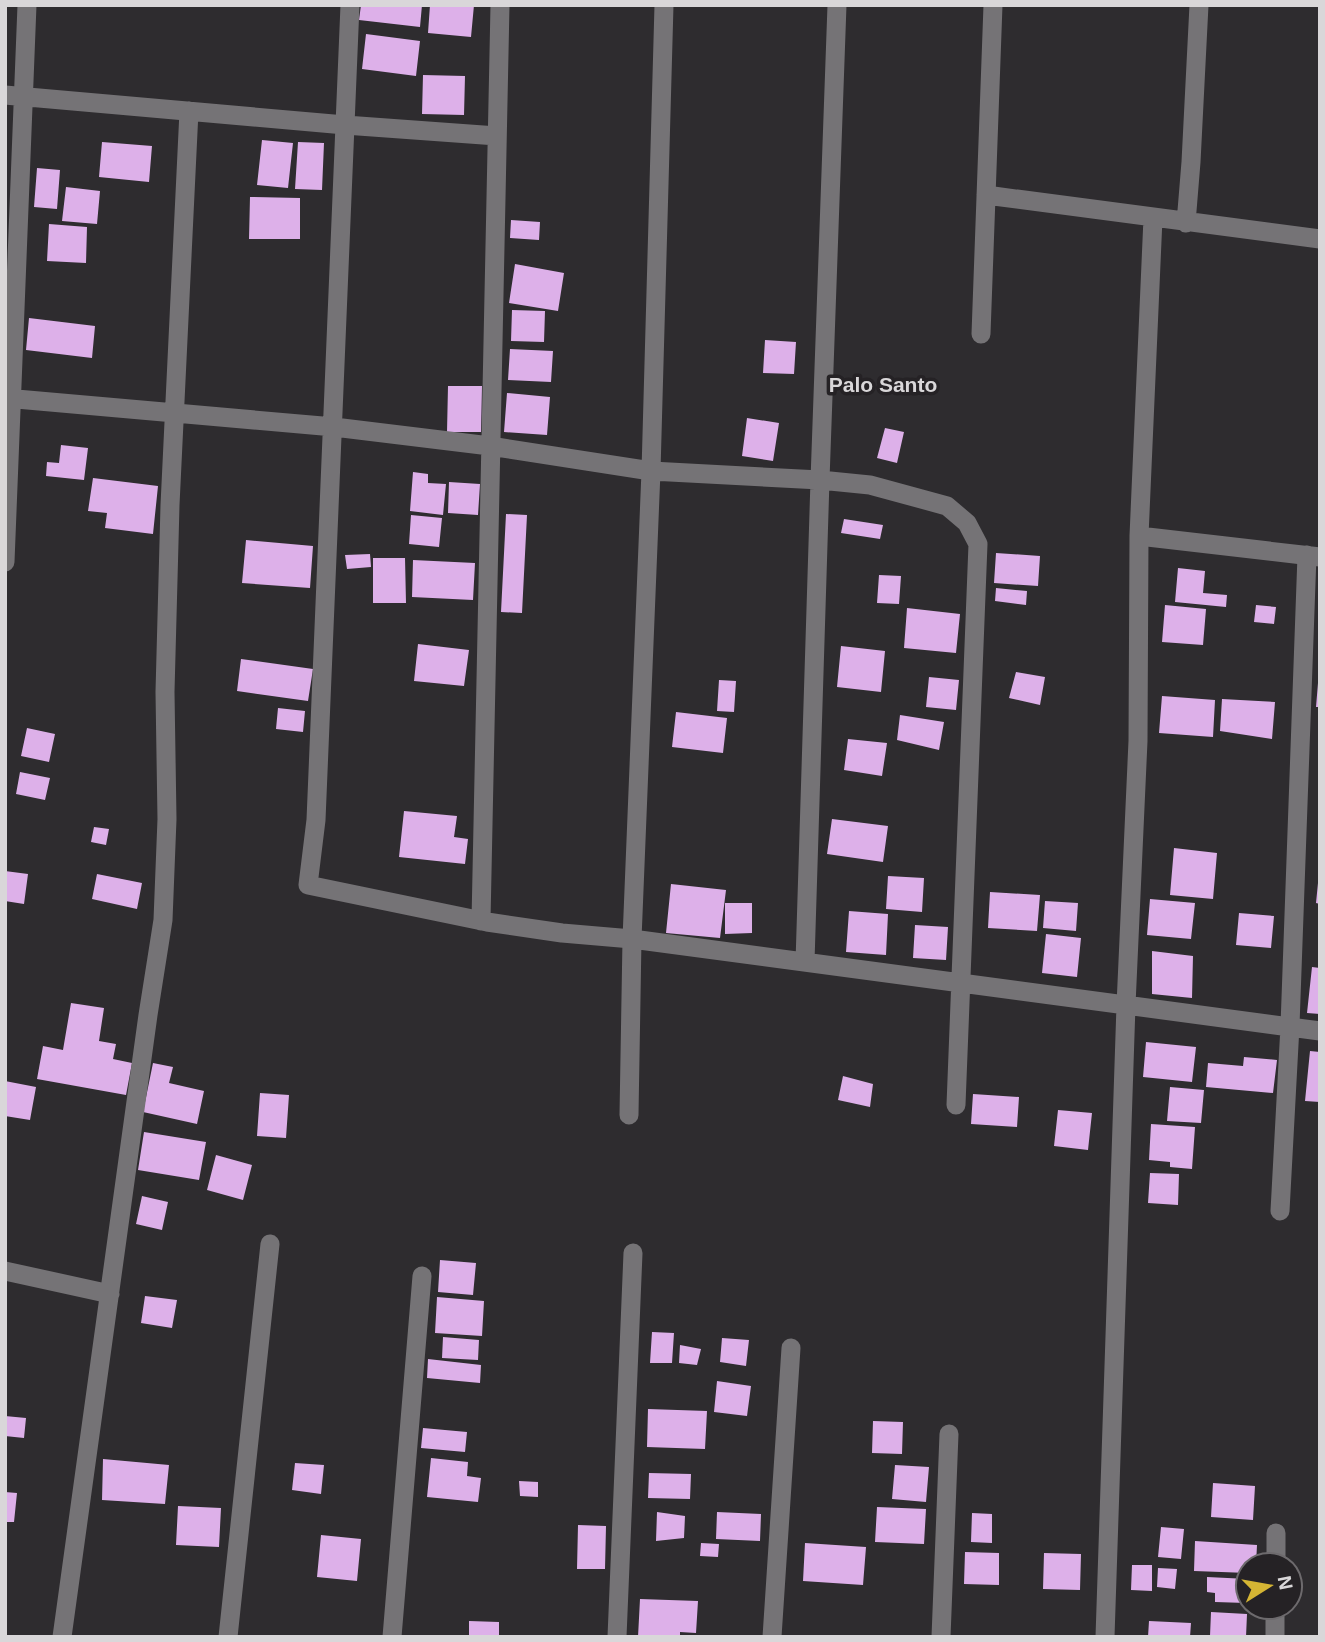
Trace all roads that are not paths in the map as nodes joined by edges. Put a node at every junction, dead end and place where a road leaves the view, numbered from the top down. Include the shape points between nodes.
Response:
1 (27, 5) edge
2 (350, 5) edge
3 (500, 5) edge
4 (664, 5) edge
5 (836, 5) edge
6 (993, 5) edge
7 (1199, 5) edge
8 (15, 96) edge
9 (189, 111) junction
10 (345, 125) junction
11 (497, 136) junction
12 (986, 195) junction
13 (1153, 218) junction
14 (1186, 223) junction
15 (1320, 239) edge
16 (981, 334) dead end
17 (9, 398) edge
18 (174, 412) junction
19 (334, 427) junction
20 (490, 446) junction
21 (651, 471) junction
22 (820, 480) junction
23 (1139, 536) junction
24 (1313, 556) edge
25 (5, 562) edge
26 (481, 920) junction
27 (632, 939) junction
28 (804, 962) junction
29 (961, 982) junction
30 (1126, 1004) junction
31 (1290, 1027) junction
32 (1320, 1031) edge
33 (956, 1105) dead end
34 (629, 1115) dead end
35 (1280, 1211) dead end
36 (270, 1244) dead end
37 (633, 1253) dead end
38 (5, 1271) edge
39 (422, 1276) dead end
40 (110, 1294) junction
41 (792, 1348) dead end
42 (949, 1434) dead end
43 (1276, 1533) dead end
44 (1276, 1551) edge
45 (62, 1637) edge
46 (228, 1637) edge
47 (392, 1637) edge
48 (617, 1637) edge
49 (772, 1637) edge
50 (941, 1637) edge
51 (1105, 1637) edge

1 - 8 street
2 - 10 street
3 - 11 street
4 - 21 street
5 - 22 street
6 - 12 street
7 - 14 street
8 - 9 street
8 - 17 street
9 - 10 street
9 - 18 street
10 - 11 street
10 - 19 street
11 - 20 street
12 - 13 street
12 - 16 street
13 - 14 street
13 - 23 street
14 - 15 street
17 - 18 street
17 - 25 street
18 - 19 street
18 - 40 street via 163,920
19 - 20 street
19 - 26 street via 316,820 308,885
20 - 21 street
20 - 26 street
21 - 22 street
21 - 27 street
22 - 28 street
22 - 29 street via 870,485 947,506 967,523 978,544
23 - 24 street
23 - 30 street via 1138,741
24 - 31 street
26 - 27 street
27 - 28 street
27 - 34 street
28 - 29 street
29 - 30 street
29 - 33 street
30 - 31 street
30 - 51 street
31 - 32 street
31 - 35 street
36 - 46 street
37 - 48 street
38 - 40 street
39 - 47 street
40 - 45 street
41 - 49 street
42 - 50 street
43 - 44 street

